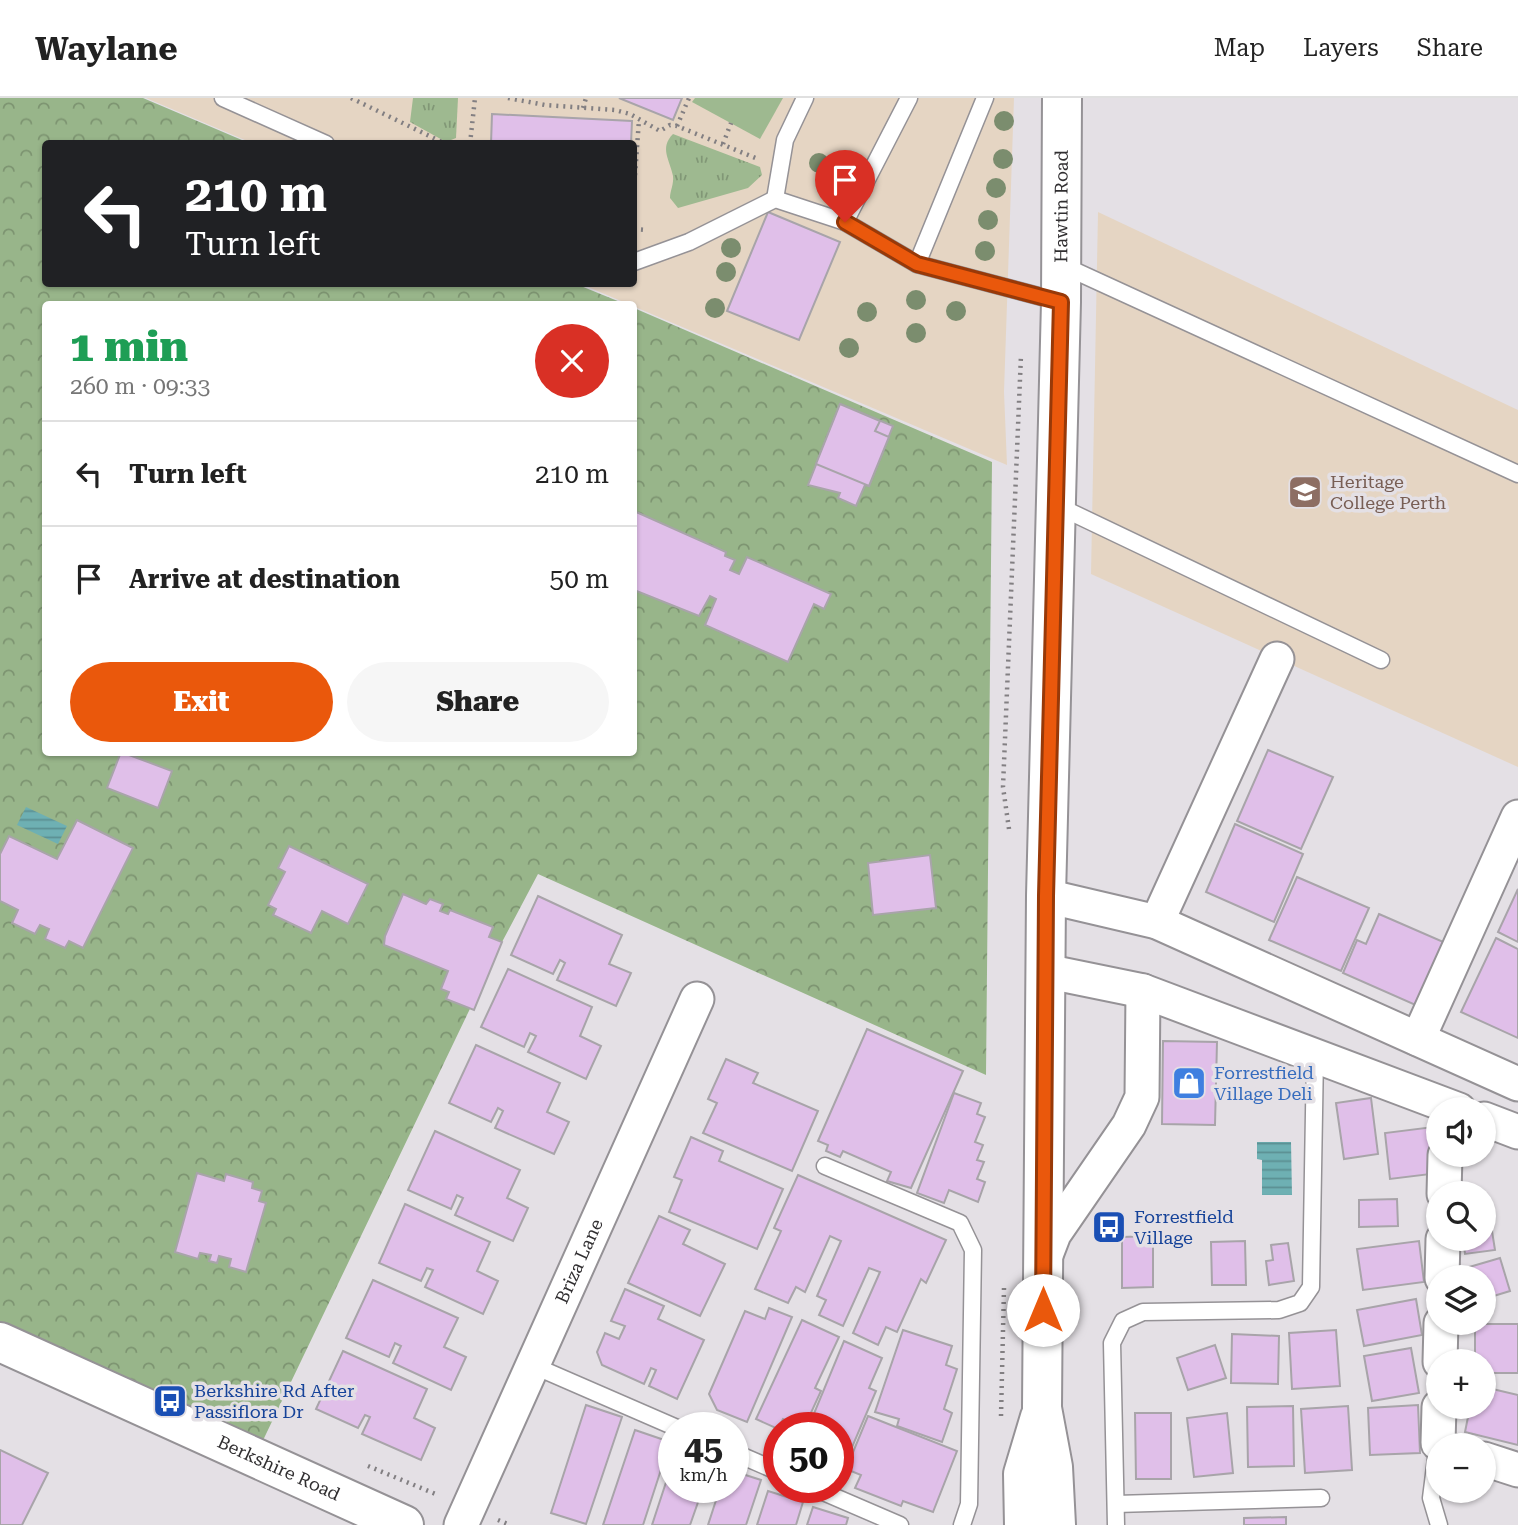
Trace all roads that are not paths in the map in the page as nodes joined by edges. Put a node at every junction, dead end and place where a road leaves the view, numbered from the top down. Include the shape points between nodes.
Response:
1 (224, 98) edge
2 (805, 98) edge
3 (909, 98) edge
4 (985, 98) edge
5 (1062, 98) edge
6 (317, 140) edge
7 (775, 199) junction
8 (845, 222) junction
9 (637, 261) edge
10 (917, 264) junction
11 (1061, 264) junction
12 (1061, 302) junction
13 (1518, 474) edge
14 (1056, 505) junction
15 (1277, 659) dead end
16 (1381, 660) dead end
17 (1518, 817) edge
18 (1046, 896) junction
19 (1157, 922) junction
20 (1045, 971) junction
21 (1143, 991) junction
22 (697, 999) dead end
23 (1418, 1039) junction
24 (1315, 1055) junction
25 (1518, 1084) edge
26 (1426, 1098) edge
27 (1496, 1124) edge
28 (1518, 1132) edge
29 (825, 1166) dead end
30 (1044, 1260) junction
31 (0, 1342) edge
32 (532, 1365) junction
33 (1042, 1408) junction
34 (658, 1420) edge
35 (1496, 1463) edge
36 (1518, 1470) edge
37 (1321, 1498) dead end
38 (849, 1503) edge
39 (1432, 1503) edge
40 (1116, 1504) junction
41 (465, 1516) edge
42 (404, 1525) edge
43 (900, 1525) edge
44 (962, 1525) edge
45 (1024, 1525) edge
46 (1056, 1525) edge
47 (1116, 1525) edge
48 (1439, 1525) edge

1 - 6 lane
2 - 7 lane via 785,140
3 - 8 lane
4 - 10 lane
5 - 11 main road, Hawtin Road
7 - 8 lane
7 - 9 lane via 689,242
8 - 10 lane
10 - 12 lane
11 - 12 main road, Hawtin Road
11 - 13 lane
12 - 14 main road, Hawtin Road
14 - 16 lane
14 - 18 main road, Hawtin Road
15 - 19 street
17 - 23 street
18 - 19 street
18 - 20 main road, Hawtin Road
19 - 23 street
20 - 21 street
20 - 30 main road, Hawtin Road
21 - 24 street
21 - 30 street via 1142,1097 1129,1125 1061,1222
22 - 32 street, Briza Lane
23 - 25 street
24 - 26 street
24 - 40 lane via 1311,1287 1300,1303 1279,1310 1143,1312 1123,1321 1112,1343
27 - 28 street
29 - 44 lane via 960,1223 972,1250 969,1504
30 - 33 main road, Hawtin Road
31 - 42 main road, Berkshire Road
32 - 34 lane
32 - 41 street, Briza Lane
33 - 45 main road, Hawtin Road via 1023,1474
33 - 46 main road, Hawtin Road via 1053,1467
35 - 36 street
37 - 40 lane
38 - 43 lane
39 - 48 lane
40 - 47 lane

